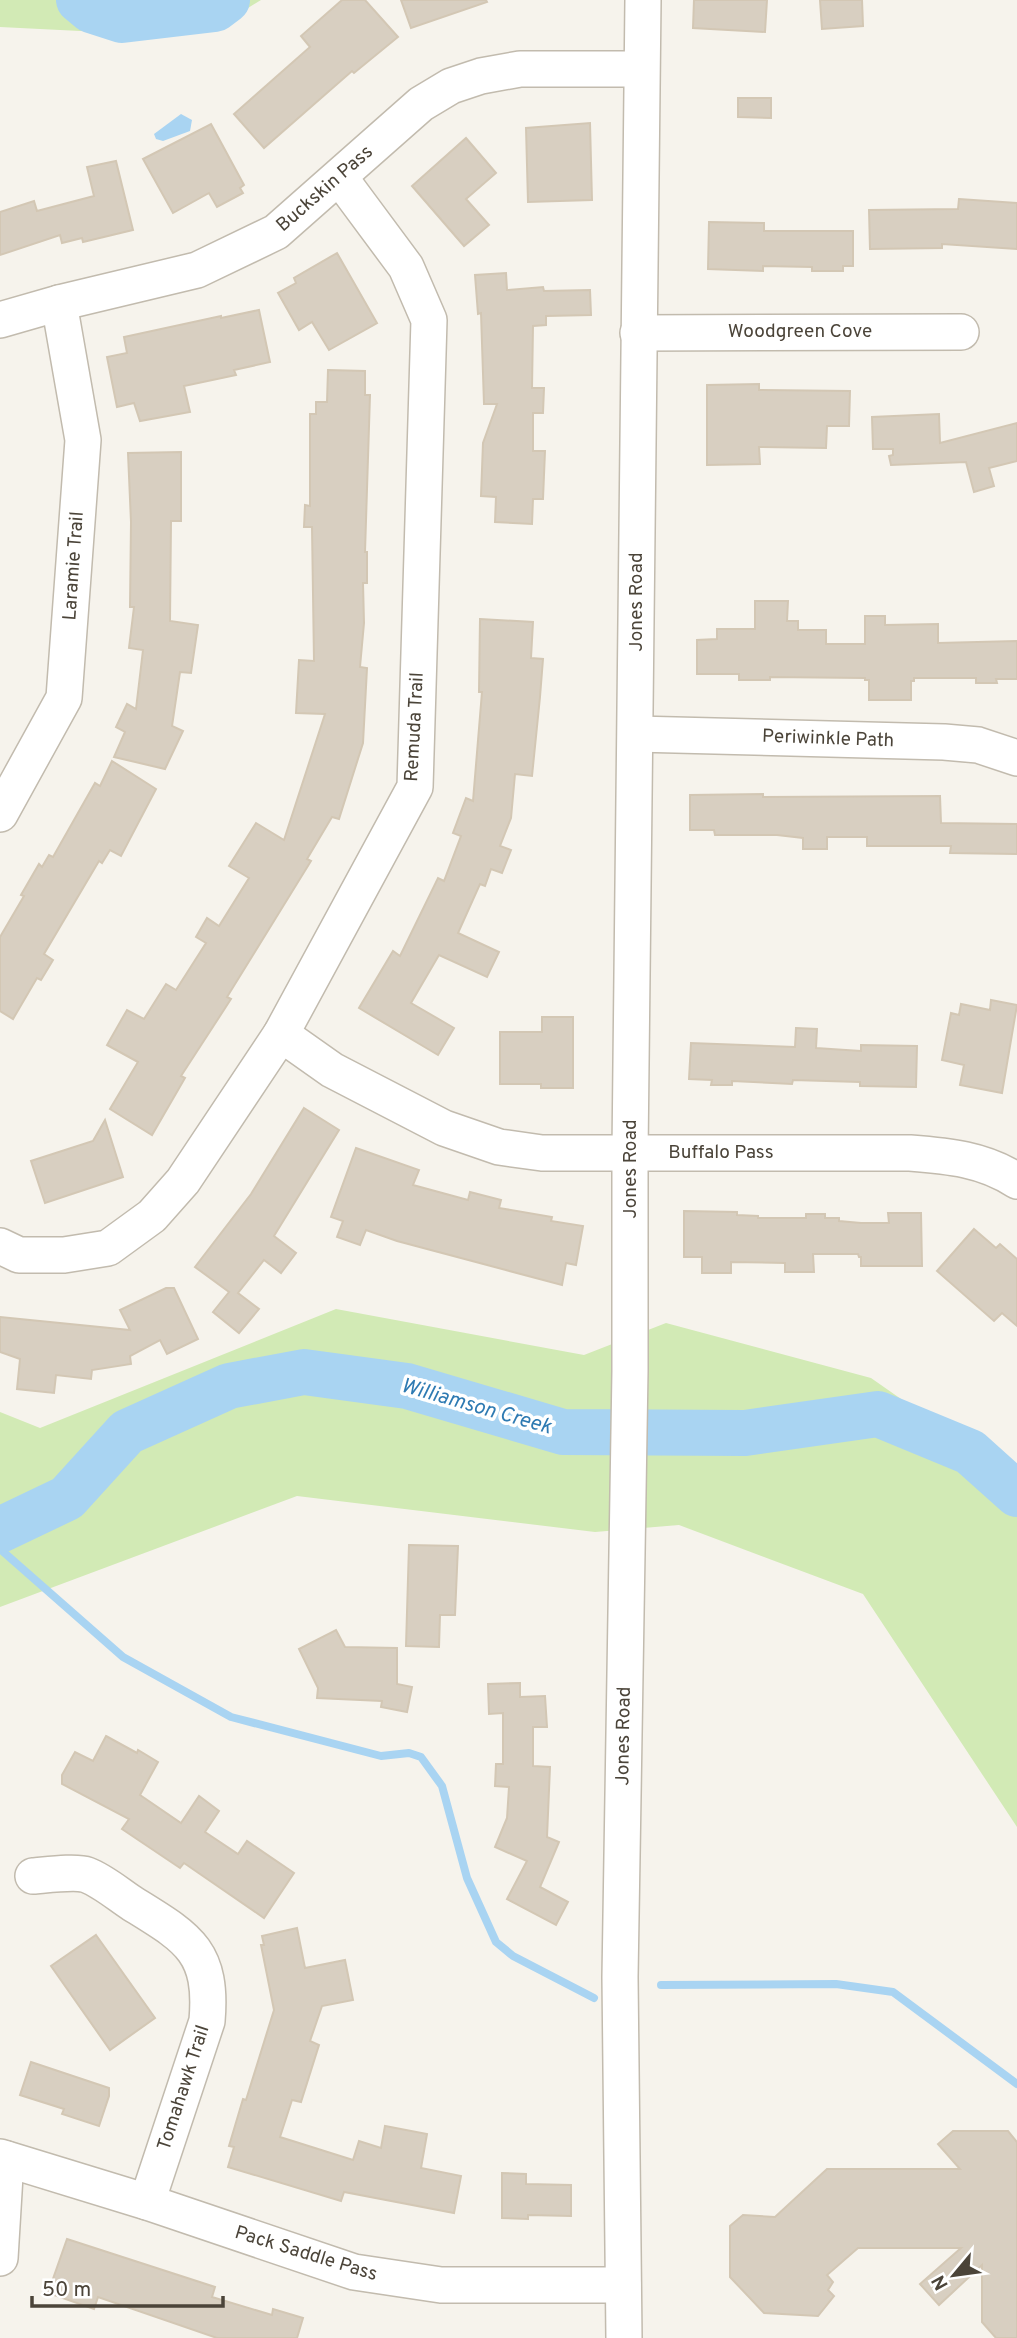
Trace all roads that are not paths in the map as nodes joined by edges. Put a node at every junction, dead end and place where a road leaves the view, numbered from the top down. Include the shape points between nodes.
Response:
1 (643, 0) edge
2 (641, 69) junction
3 (340, 178) junction
4 (59, 303) junction
5 (0, 320) edge
6 (638, 332) junction
7 (961, 332) dead end
8 (636, 734) junction
9 (1017, 758) edge
10 (0, 814) edge
11 (281, 1034) junction
12 (630, 1152) junction
13 (1017, 1181) edge
14 (0, 1246) edge
15 (33, 1876) dead end
16 (3, 2158) edge
17 (148, 2202) junction
18 (0, 2258) edge
19 (623, 2286) junction
20 (624, 2338) edge

1 - 2 street, Jones Road
2 - 3 street, Buckskin Pass via 520,69 451,86 421,104
2 - 6 street, Jones Road
3 - 4 street, Buckskin Pass via 276,232 197,270
3 - 11 street, Remuda Trail via 406,267 429,320 415,787
4 - 5 street, Buckskin Pass
4 - 10 street, Laramie Trail via 83,440 64,698
6 - 7 street, Woodgreen Cove
6 - 8 street, Jones Road
8 - 9 street, Periwinkle Path via 944,742 978,745
8 - 12 street, Jones Road
11 - 12 street, Buffalo Pass via 331,1070 443,1128 499,1147 542,1153
11 - 14 street, Remuda Trail via 183,1181 152,1216 108,1248 64,1255 19,1255
12 - 13 street, Buffalo Pass via 947,1155 984,1163
12 - 19 street, Jones Road via 620,1977
15 - 17 street, Tomahawk Trail via 85,1874 167,1924 189,1942 203,1966 209,1994 207,2021
16 - 17 street, Pack Saddle Pass
16 - 18 street
17 - 19 street, Pack Saddle Pass via 354,2272 400,2281
19 - 20 street, Jones Road

